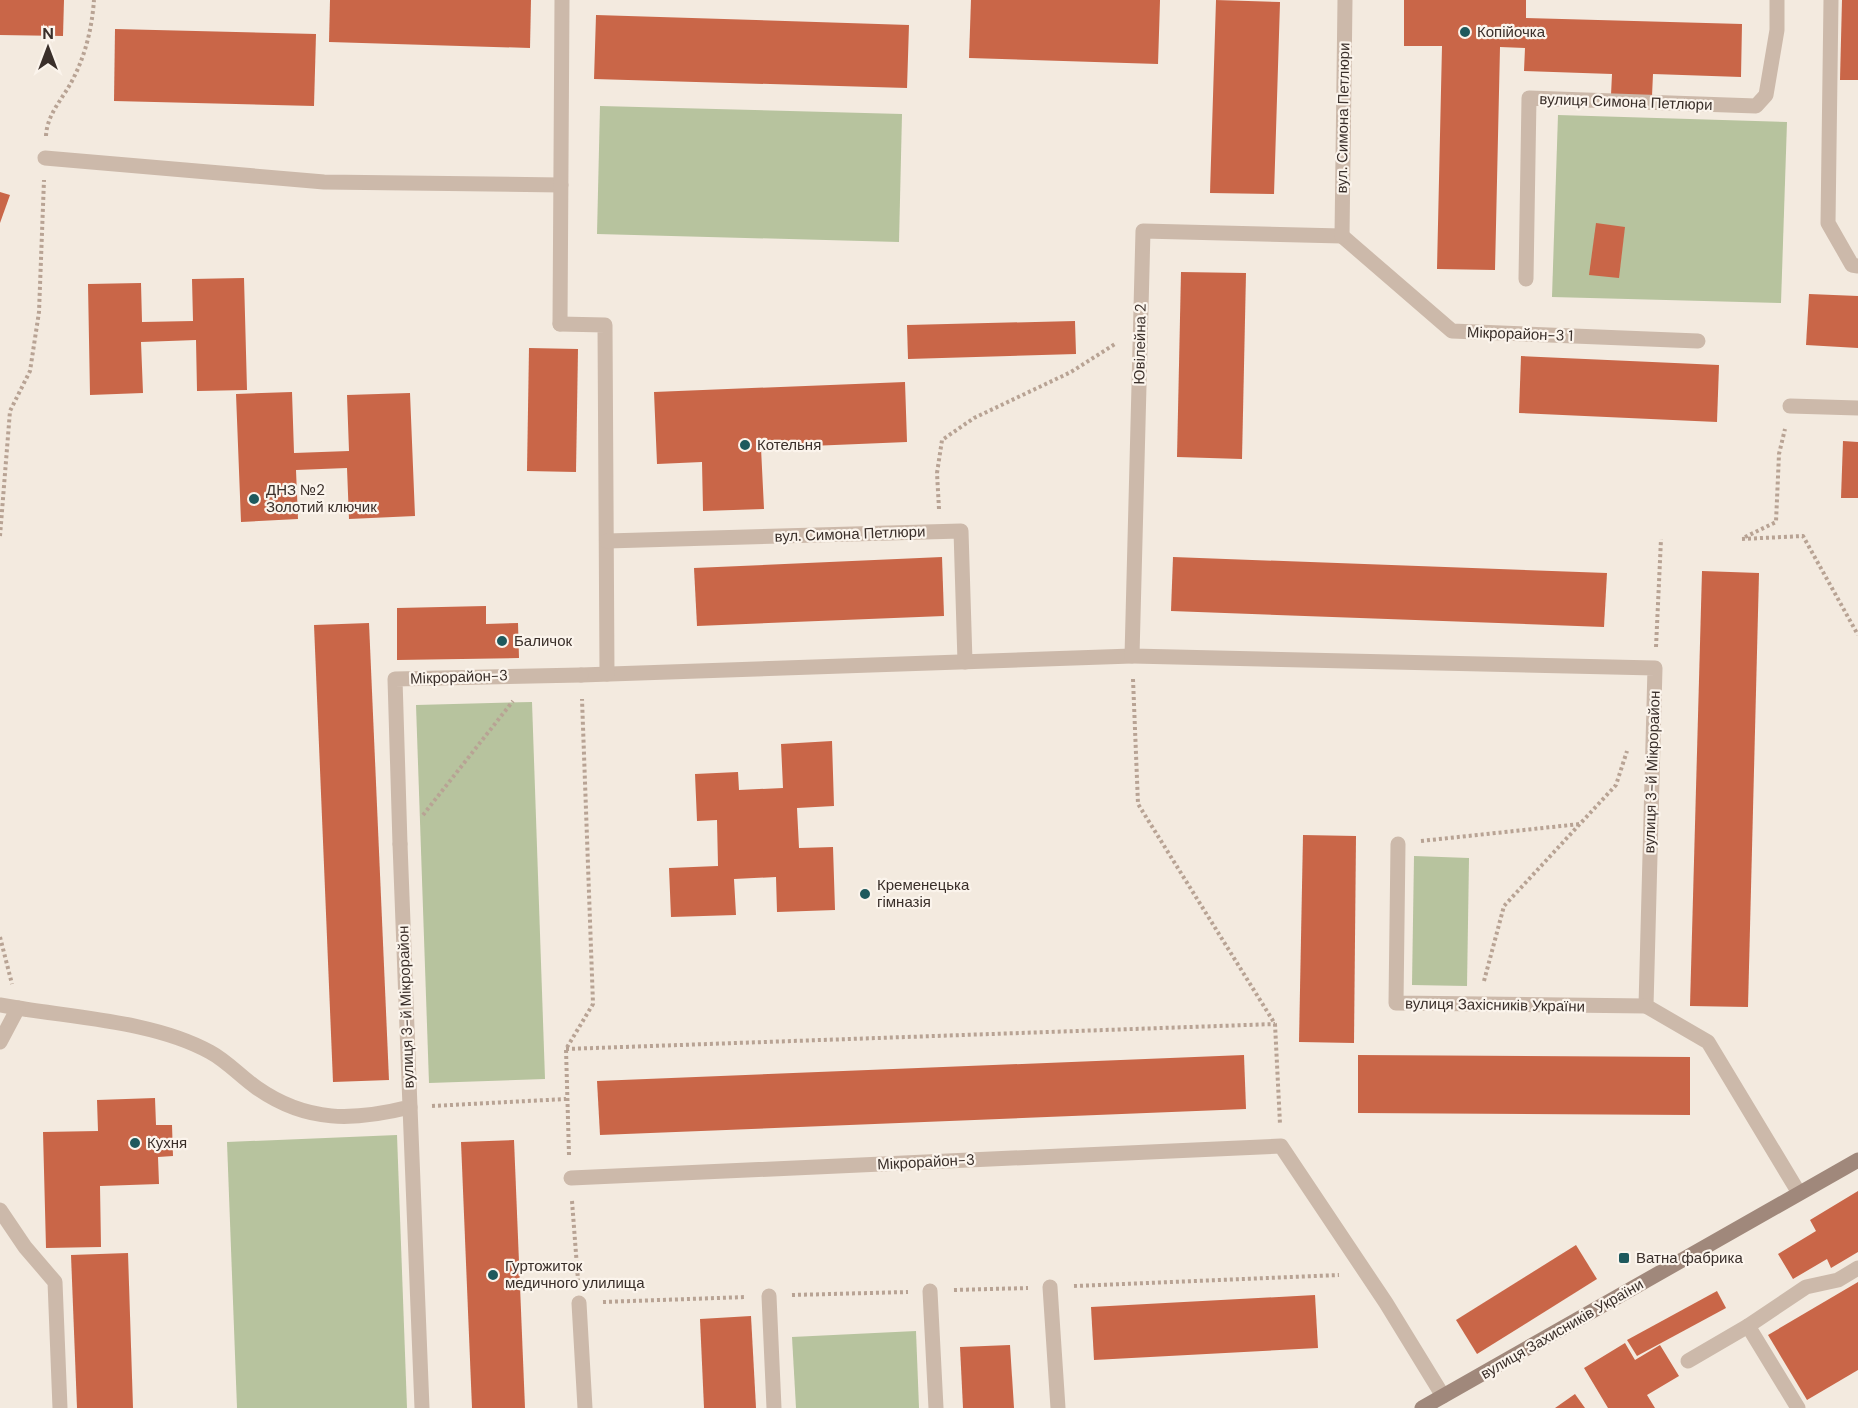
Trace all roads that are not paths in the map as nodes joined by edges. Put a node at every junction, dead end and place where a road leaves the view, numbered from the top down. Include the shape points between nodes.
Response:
1 (562, 0) edge
2 (1345, 0) edge
3 (1777, 0) edge
4 (1831, 0) edge
5 (45, 158) road end
6 (561, 184) junction
7 (1342, 236) junction
8 (1858, 266) edge
9 (1526, 279) dead end
10 (1698, 340) dead end
11 (1790, 406) road end
12 (1858, 408) edge
13 (607, 541) junction
14 (1132, 656) junction
15 (965, 662) junction
16 (607, 674) junction
17 (400, 844) joint
18 (1398, 844) road end
19 (0, 1005) edge
20 (1646, 1006) junction
21 (18, 1008) junction
22 (0, 1042) edge
23 (410, 1107) junction
24 (1858, 1160) edge
25 (571, 1178) road end
26 (1798, 1194) junction
27 (0, 1210) edge
28 (1858, 1268) edge
29 (1050, 1287) road end
30 (930, 1291) road end
31 (769, 1296) road end
32 (579, 1303) road end
33 (1748, 1326) junction
34 (1688, 1361) dead end
35 (1443, 1396) junction
36 (60, 1408) edge
37 (422, 1408) edge
38 (585, 1408) edge
39 (774, 1408) edge
40 (936, 1408) edge
41 (1058, 1408) edge
42 (1422, 1408) edge
43 (1798, 1408) edge

1 - 6 street
2 - 7 street, вул. Симона Петлюри
3 - 9 street, вулиця Симона Петлюри via 1777,30 1766,95 1756,106 1530,98
4 - 8 street via 1828,223 1852,266
5 - 6 street via 324,182
6 - 13 street via 560,324 605,325
7 - 10 street, Мікрорайон-3 1 via 1452,332
7 - 14 street, Ювілейна 2 via 1143,231
11 - 12 street
13 - 15 street, вул. Симона Петлюри via 961,531
13 - 16 street
14 - 15 street, Мікрорайон-3
14 - 20 street, вулиця 3-й Мікрорайон via 1655,668
15 - 16 street, Мікрорайон-3
16 - 17 street, Мікрорайон-3 via 395,679
17 - 23 street, вулиця 3-й Мікрорайон
18 - 20 street, вулиця Захісників України via 1396,1003
19 - 21 street, вулиця 3-й Мікрорайон
20 - 26 street via 1708,1042
21 - 22 street
21 - 23 street, вулиця 3-й Мікрорайон via 154,1031 210,1052 259,1090 299,1112 323,1117 373,1116
23 - 37 street
24 - 26 street, вулиця Захисників України
25 - 35 street, Мікрорайон-3 via 1281,1146
26 - 35 street, вулиця Захисників України
27 - 36 street via 55,1282
28 - 33 street via 1838,1280 1806,1287
29 - 41 street
30 - 40 street
31 - 39 street
32 - 38 street
33 - 34 street
33 - 43 street
35 - 42 street, вулиця Захисників України

